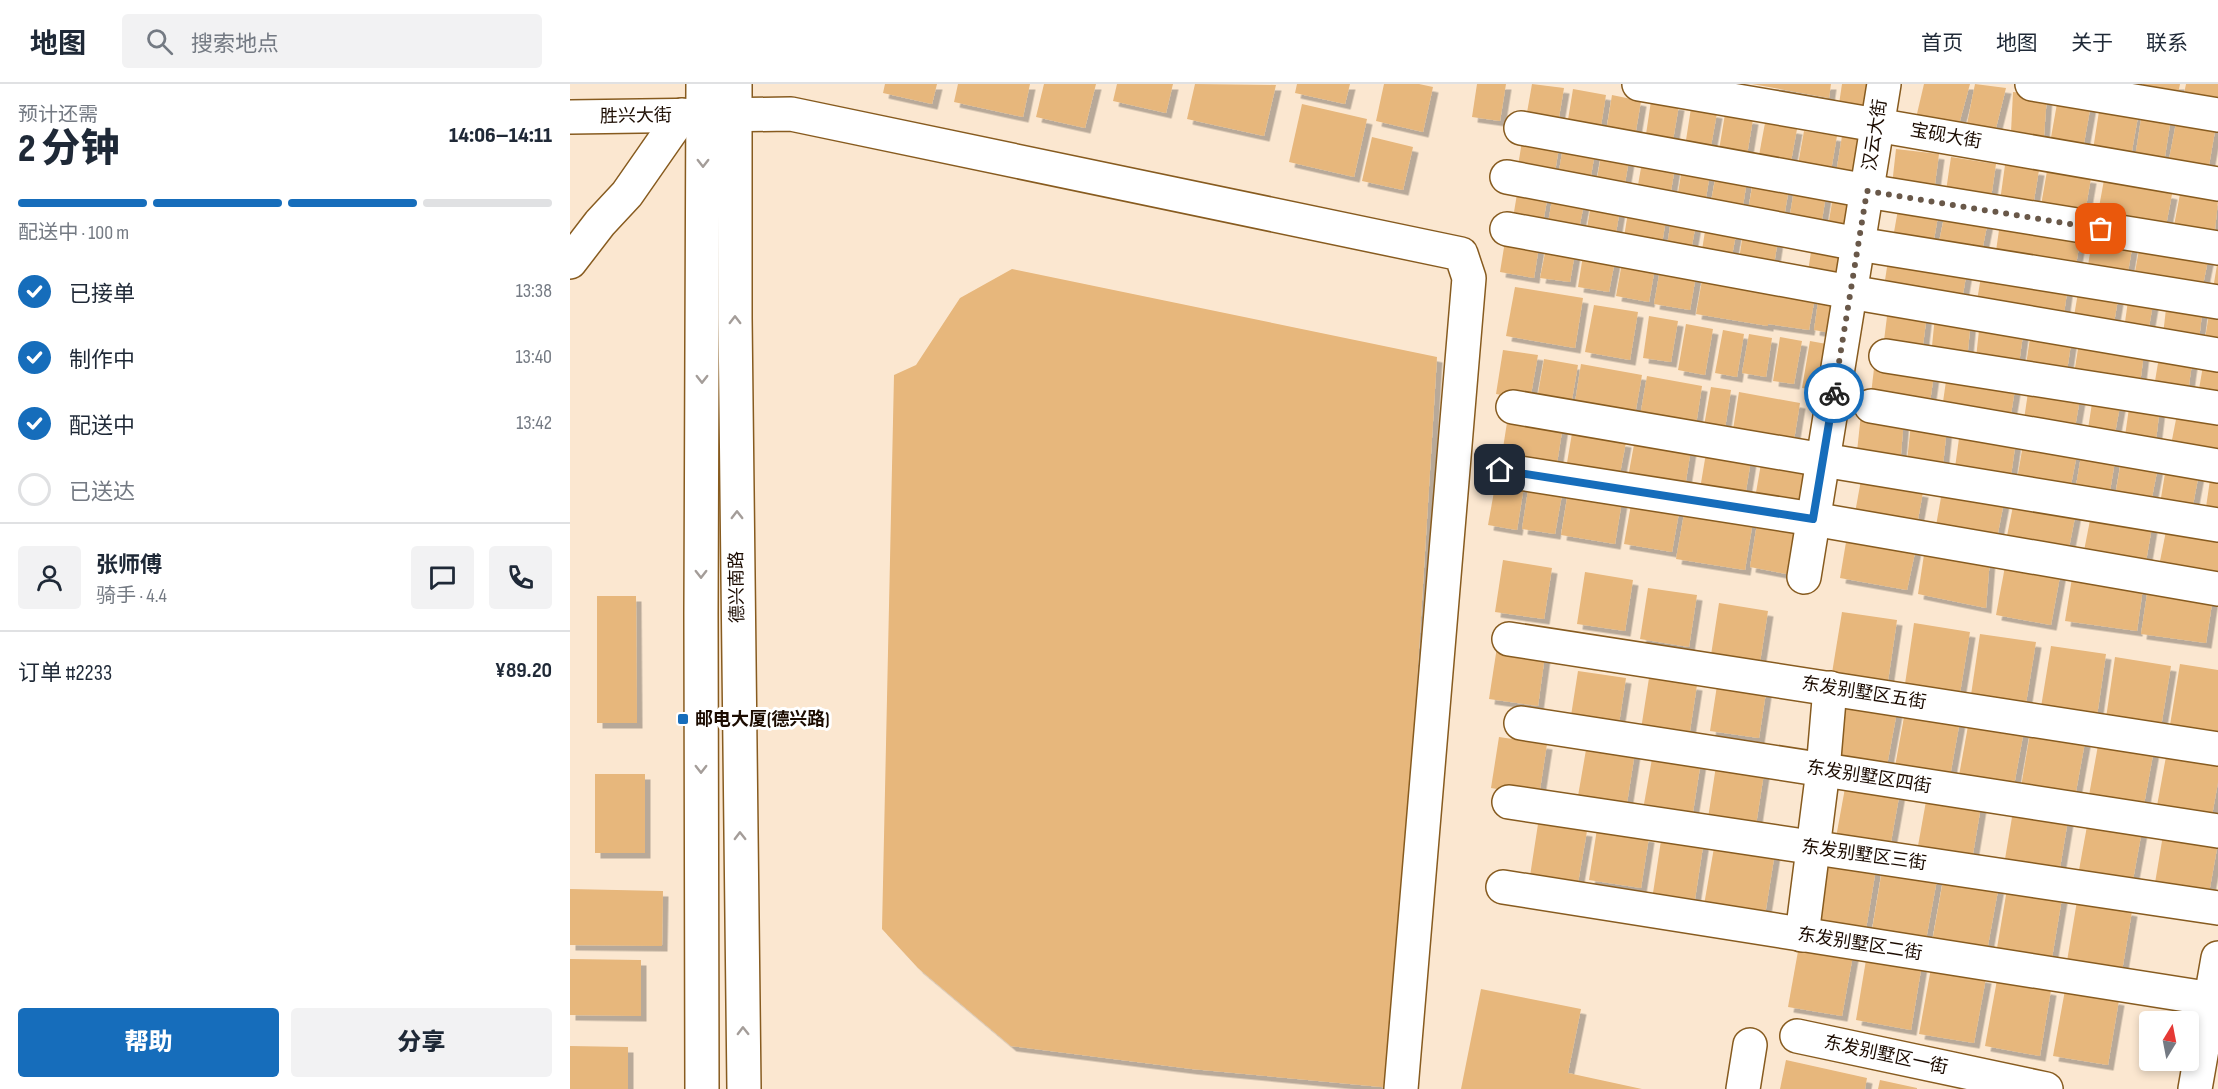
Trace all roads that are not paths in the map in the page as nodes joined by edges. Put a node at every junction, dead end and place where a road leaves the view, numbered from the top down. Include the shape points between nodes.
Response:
1 (1639, 84) edge
2 (1884, 84) edge
3 (2032, 84) edge
4 (735, 97) edge
5 (696, 104) edge
6 (2218, 115) edge
7 (570, 117) edge
8 (1877, 124) junction
9 (1521, 128) dead end
10 (1507, 177) dead end
11 (2218, 184) edge
12 (1867, 191) junction
13 (585, 223) edge
14 (1409, 228) dead end
15 (1507, 229) dead end
16 (1858, 244) junction
17 (2218, 248) edge
18 (570, 262) edge
19 (1850, 292) junction
20 (2218, 302) edge
21 (2218, 355) edge
22 (1886, 356) dead end
23 (1871, 406) dead end
24 (1513, 407) dead end
25 (2218, 408) edge
26 (1823, 460) junction
27 (2218, 466) edge
28 (1500, 470) dead end
29 (1813, 519) junction
30 (2218, 525) edge
31 (1804, 577) dead end
32 (2218, 589) edge
33 (1509, 639) dead end
34 (1830, 688) junction
35 (1521, 723) dead end
36 (2218, 749) edge
37 (1823, 770) junction
38 (1509, 802) dead end
39 (2218, 831) edge
40 (1814, 848) junction
41 (1503, 887) dead end
42 (2218, 908) edge
43 (1802, 935) junction
44 (2218, 958) edge
45 (2214, 1000) edge
46 (1797, 1036) dead end
47 (1750, 1045) dead end
48 (2203, 1088) edge
49 (702, 1089) edge
50 (744, 1089) edge
51 (1401, 1089) edge
52 (1743, 1089) edge
53 (2046, 1089) edge

1 - 8 street, 宝砚大街
2 - 8 street, 汉云大街
3 - 6 street
4 - 5 street, 胜兴大街
4 - 14 street via 848,111
50 -> 4 street, 德兴南路
4 - 51 street via 791,114 1461,254 1469,278
5 - 7 street, 胜兴大街
5 - 13 street via 627,194
5 -> 49 street, 德兴南路
8 - 11 street, 宝砚大街
8 - 12 street, 汉云大街
9 - 12 street
10 - 16 street
12 - 16 street, 汉云大街
12 - 17 street
13 - 18 street
15 - 19 street
16 - 19 street, 汉云大街
16 - 20 street
19 - 21 street
19 - 26 street, 汉云大街
22 - 25 street
23 - 27 street
24 - 26 street
26 - 29 street, 汉云大街
26 - 30 street
28 - 29 street
29 - 31 street, 汉云大街
29 - 32 street
33 - 34 street, 东发别墅区五街
34 - 36 street, 东发别墅区五街
34 - 37 street
35 - 37 street, 东发别墅区四街
37 - 39 street, 东发别墅区四街
37 - 40 street
38 - 40 street, 东发别墅区三街
40 - 42 street, 东发别墅区三街
40 - 43 street
41 - 43 street, 东发别墅区二街
43 - 45 street, 东发别墅区二街
44 - 45 street
45 - 48 street
46 - 53 street, 东发别墅区一街
47 - 52 street

